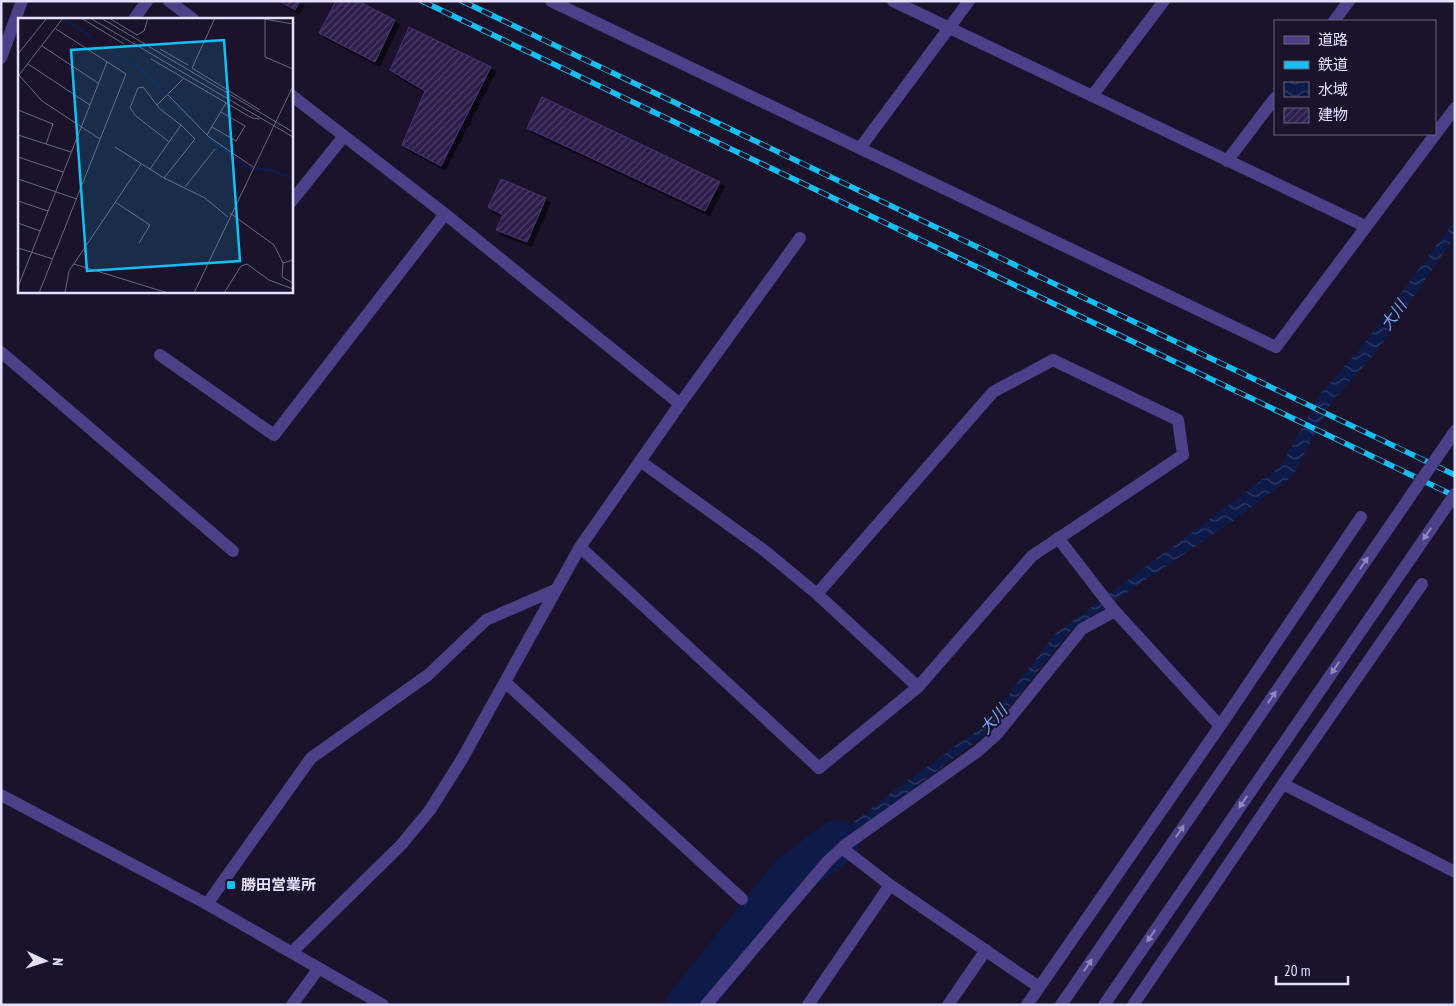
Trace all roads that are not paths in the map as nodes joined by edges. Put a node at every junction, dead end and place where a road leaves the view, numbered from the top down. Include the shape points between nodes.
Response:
1 (22, 1) edge
2 (147, 1) edge
3 (169, 1) edge
4 (551, 1) edge
5 (893, 1) edge
6 (969, 1) edge
7 (1164, 1) edge
8 (1349, 1) edge
9 (135, 18) edge
10 (192, 18) edge
11 (1335, 20) edge
12 (948, 28) junction
13 (1, 58) edge
14 (292, 96) edge
15 (1092, 96) junction
16 (1274, 99) edge
17 (1455, 108) edge
18 (1436, 133) edge
19 (1434, 135) edge
20 (344, 136) junction
21 (860, 148) junction
22 (1227, 161) junction
23 (292, 201) edge
24 (444, 214) junction
25 (1365, 226) junction
26 (800, 238) dead end
27 (1, 352) edge
28 (160, 355) dead end
29 (680, 404) junction
30 (1455, 431) edge
31 (640, 461) junction
32 (1455, 494) edge
33 (1361, 517) dead end
34 (1058, 538) junction
35 (580, 547) junction
36 (233, 550) dead end
37 (1422, 584) dead end
38 (555, 590) junction
39 (817, 594) junction
40 (1114, 610) junction
41 (505, 682) junction
42 (918, 687) junction
43 (1220, 726) junction
44 (1283, 784) junction
45 (1, 795) edge
46 (842, 848) junction
47 (1455, 872) edge
48 (890, 885) junction
49 (742, 899) dead end
50 (207, 904) junction
51 (986, 950) junction
52 (292, 952) junction
53 (319, 968) junction
54 (1039, 987) junction
55 (292, 1005) edge
56 (383, 1005) edge
57 (706, 1005) edge
58 (808, 1005) edge
59 (948, 1005) edge
60 (1027, 1005) edge
61 (1061, 1005) edge
62 (1104, 1005) edge
63 (1133, 1005) edge

1 - 13 street
2 - 9 street
3 - 10 street
4 - 21 street
5 - 12 street
6 - 12 street
7 - 15 street
8 - 11 street
12 - 15 street
12 - 21 street
14 - 20 street
15 - 22 street
16 - 22 street
17 - 18 street
19 - 25 street
20 - 23 street
20 - 24 street
21 - 25 street via 1276,347
22 - 25 street
24 - 28 street via 274,435
24 - 29 street
26 - 29 street
27 - 36 street
29 - 31 street
61 -> 30 street, bridge
31 - 35 street
31 - 39 street via 765,551
32 -> 62 street, bridge
33 - 43 street
34 - 39 street via 1183,455 1178,420 1053,360 993,392
34 - 40 street
34 - 42 street via 1032,556
35 - 38 street
35 - 42 street via 819,768
37 - 44 street
38 - 41 street
38 - 50 street via 486,620 428,675 311,758
39 - 42 street
40 - 43 street
40 - 46 street via 1082,629 997,734 978,751
41 - 49 street
41 - 52 street via 430,810 401,845
43 - 54 street
44 - 47 street
44 - 63 street
45 - 50 street
46 - 48 street
46 - 57 street
48 - 51 street
48 - 58 street
50 - 52 street
51 - 54 street
51 - 59 street
52 - 53 street
53 - 55 street
53 - 56 street
54 - 60 street

